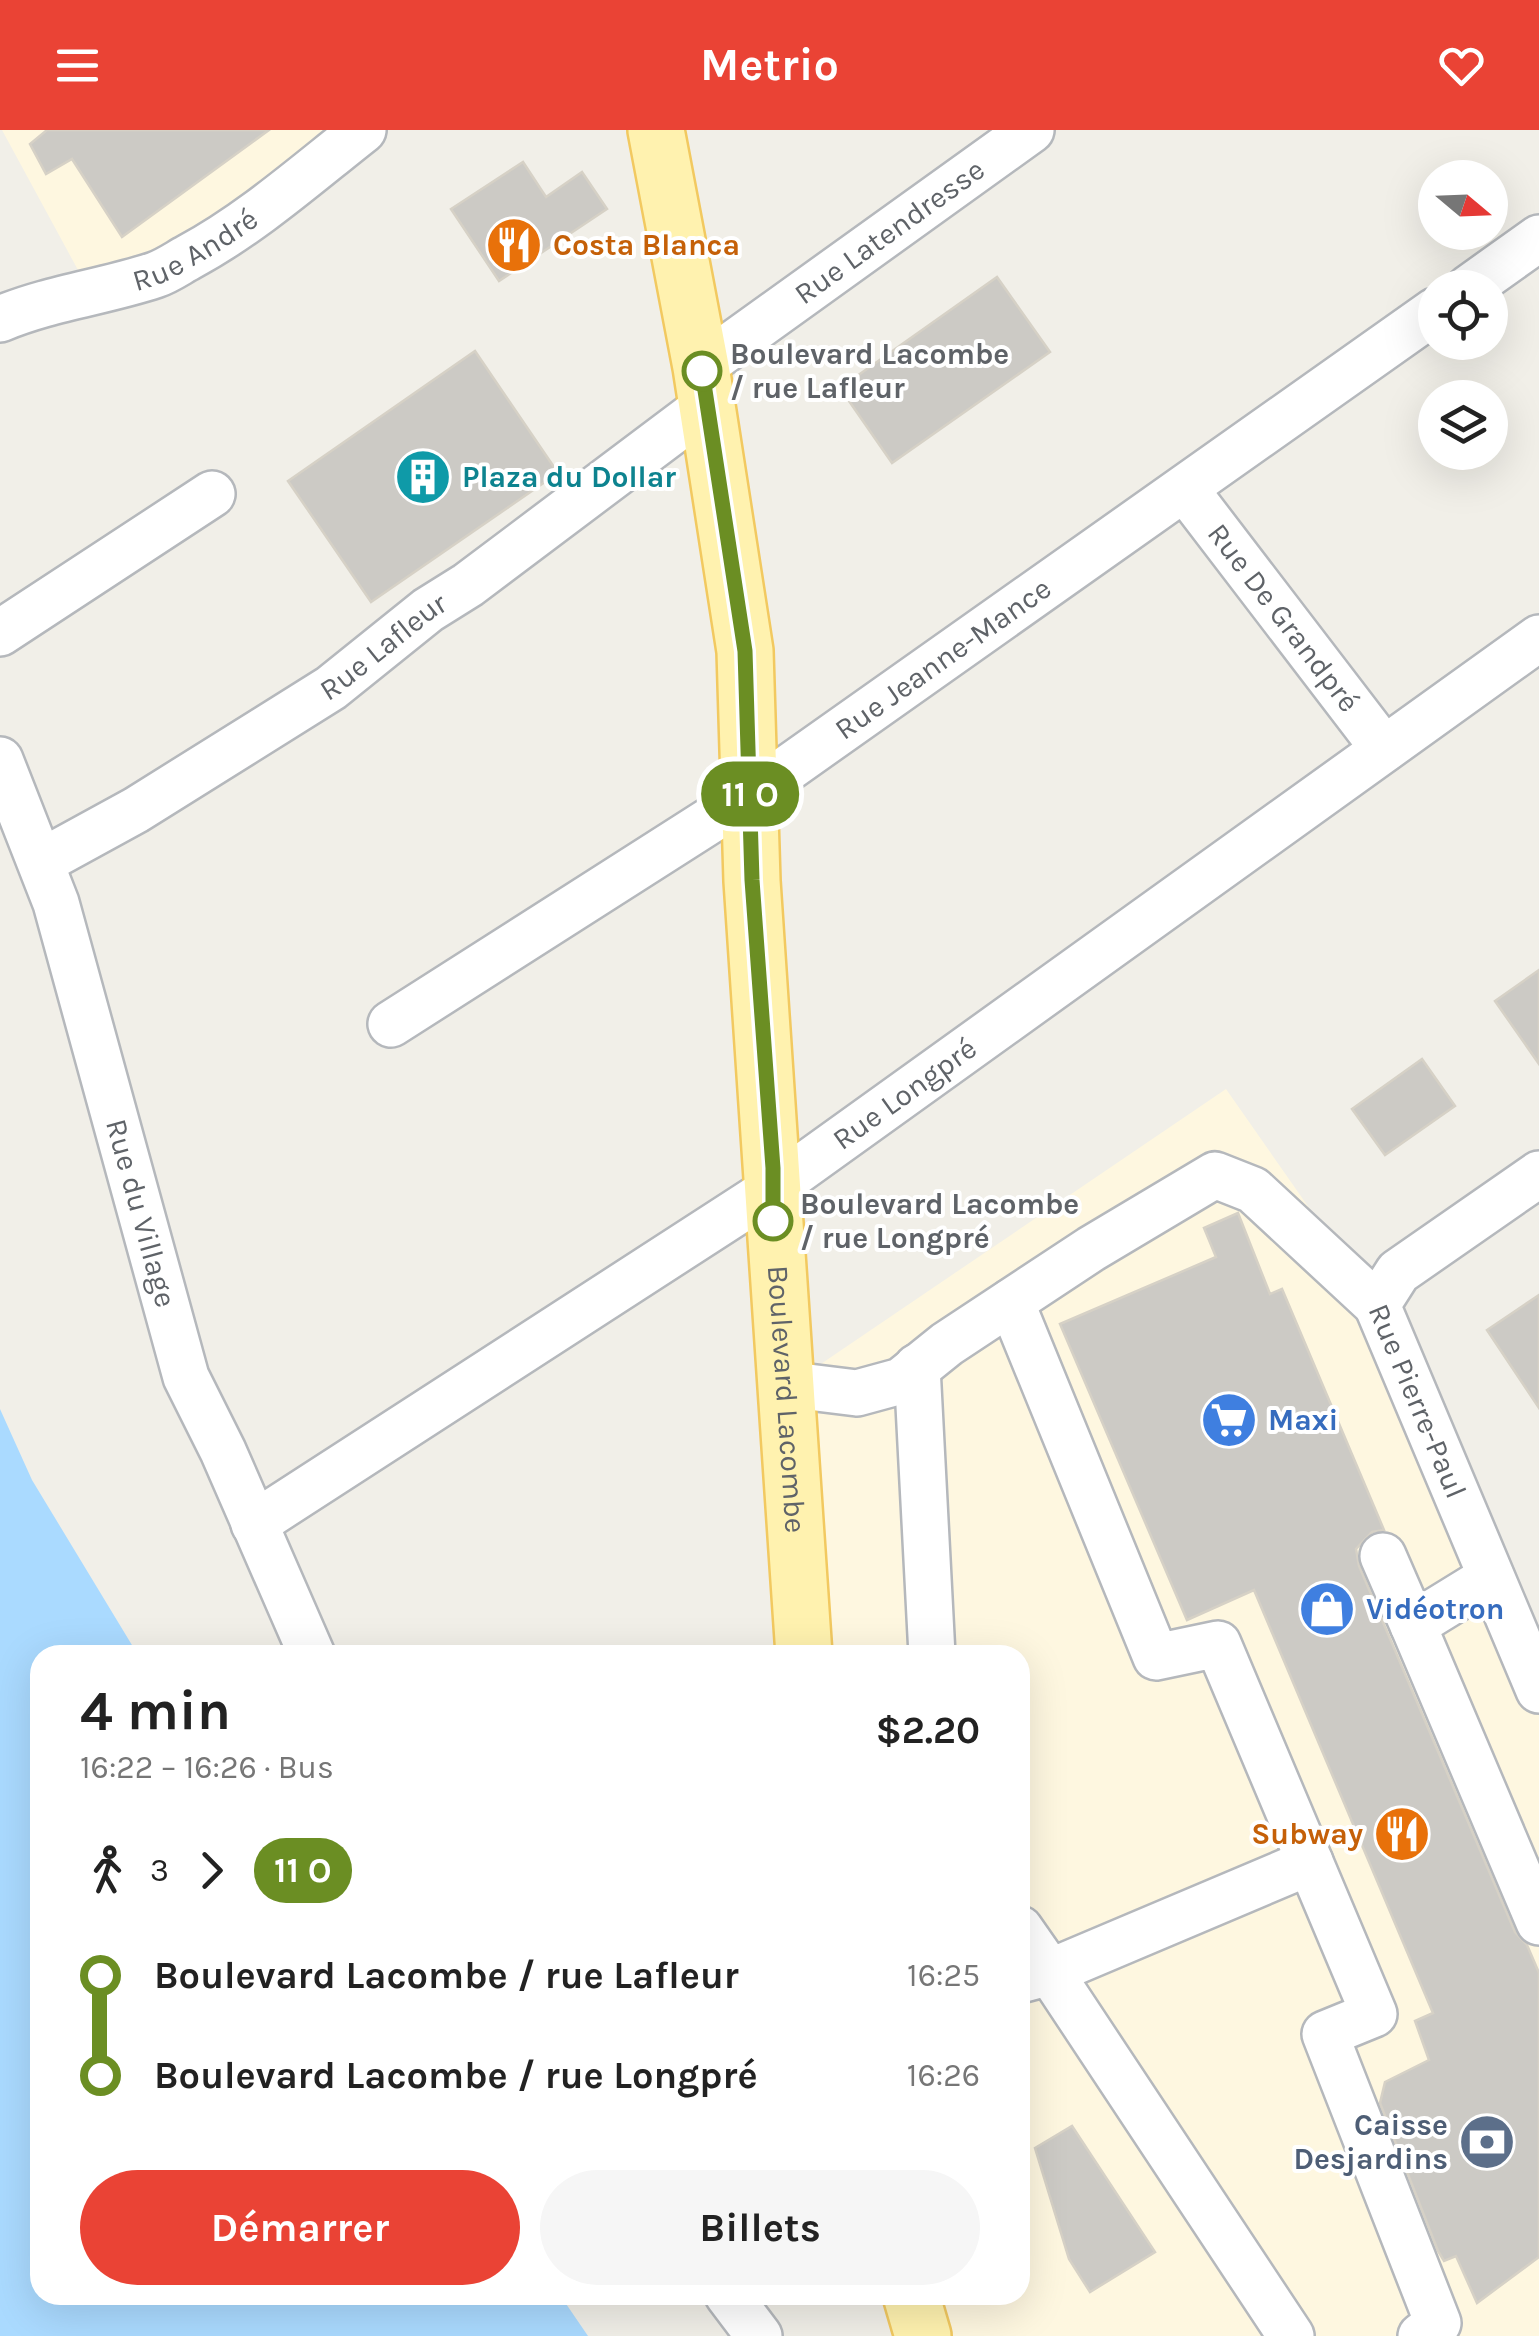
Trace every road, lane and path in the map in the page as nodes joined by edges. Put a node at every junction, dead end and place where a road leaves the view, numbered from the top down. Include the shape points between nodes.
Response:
1 (363, 130) edge
2 (656, 130) edge
3 (1031, 130) edge
4 (1539, 238) edge
5 (1494, 270) edge
6 (0, 319) edge
7 (1418, 324) edge
8 (704, 386) junction
9 (1185, 488) junction
10 (212, 494) dead end
11 (0, 632) edge
12 (1539, 638) edge
13 (1384, 749) junction
14 (0, 760) edge
15 (750, 795) junction
16 (41, 862) junction
17 (392, 1024) dead end
18 (1539, 1174) edge
19 (772, 1189) junction
20 (1011, 1302) junction
21 (1377, 1305) junction
22 (917, 1368) junction
23 (784, 1384) junction
24 (254, 1524) junction
25 (1383, 1556) dead end
26 (1491, 1577) junction
27 (1413, 1625) junction
28 (308, 1645) edge
29 (803, 1645) edge
30 (931, 1645) edge
31 (1539, 1690) edge
32 (1310, 1862) junction
33 (1539, 1922) edge
34 (1035, 1976) edge
35 (736, 2305) edge
36 (914, 2305) edge
37 (759, 2336) edge
38 (922, 2336) edge
39 (1290, 2336) edge
40 (1421, 2336) edge

1 - 6 street, Rue André via 219,241 156,275
2 - 8 main road, Boulevard Lacombe
3 - 8 street, Rue Latendresse
4 - 5 street
7 - 9 street, Rue Jeanne-Mance
8 - 15 main road, Boulevard Lacombe via 745,651
8 - 16 street, Rue Lafleur via 468,585 331,688
9 - 13 street, Rue De Grandpré
9 - 15 street, Rue Jeanne-Mance
10 - 11 street
12 - 13 street, Rue Longpré
13 - 19 street, Rue Longpré
14 - 16 street, Rue du Village
15 - 17 street, Rue Jeanne-Mance
15 - 19 main road, Boulevard Lacombe
16 - 24 street, Rue du Village via 186,1376
18 - 21 street, Rue Pierre-Paul via 1398,1272
19 - 23 main road, Boulevard Lacombe
19 - 24 street, Rue Longpré
20 - 21 street via 1215,1175 1253,1190
20 - 22 street
20 - 32 street via 1156,1657 1218,1644
21 - 26 street, Rue Pierre-Paul
22 - 23 street via 857,1393
22 - 30 street
23 - 29 main road, Boulevard Lacombe
24 - 28 street, Rue du Village
25 - 27 street
26 - 27 street
26 - 31 street, Rue Pierre-Paul
27 - 33 street
32 - 34 street
32 - 40 street via 1374,2014 1325,2034 1438,2323
34 - 39 street
35 - 37 street
36 - 38 main road

